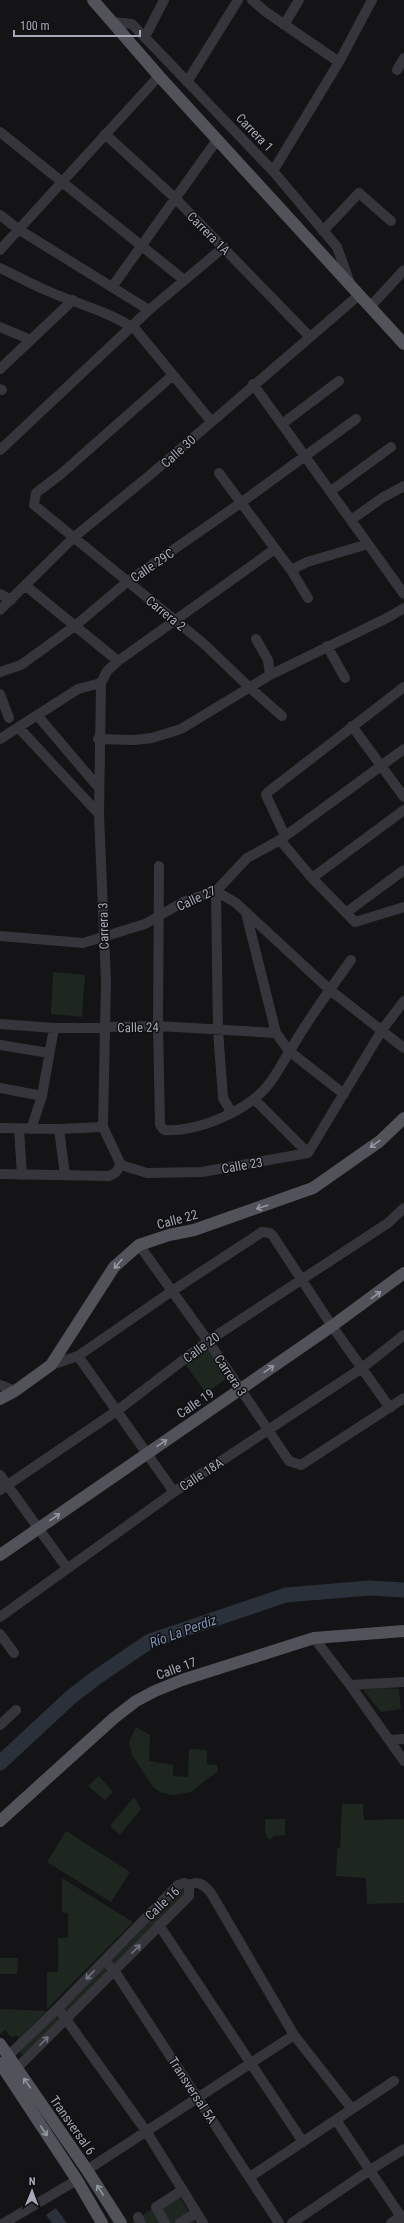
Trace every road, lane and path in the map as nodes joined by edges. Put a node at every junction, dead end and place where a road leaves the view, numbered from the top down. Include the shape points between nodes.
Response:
1 (164, 0) edge
2 (238, 0) edge
3 (252, 0) edge
4 (299, 0) edge
5 (372, 0) edge
6 (96, 1) edge
7 (113, 22) junction
8 (284, 25) junction
9 (145, 37) junction
10 (404, 58) edge
11 (339, 62) junction
12 (397, 70) dead end
13 (159, 76) junction
14 (187, 82) junction
15 (0, 132) edge
16 (105, 134) junction
17 (217, 140) junction
18 (273, 172) junction
19 (62, 184) junction
20 (175, 198) junction
21 (0, 215) edge
22 (391, 221) dead end
23 (18, 229) junction
24 (323, 231) junction
25 (141, 246) junction
26 (224, 247) junction
27 (0, 250) edge
28 (0, 268) edge
29 (404, 270) edge
30 (184, 280) junction
31 (112, 288) junction
32 (355, 291) junction
33 (74, 300) junction
34 (370, 307) junction
35 (149, 310) junction
36 (131, 326) junction
37 (0, 327) edge
38 (309, 336) junction
39 (31, 340) junction
40 (404, 344) edge
41 (0, 369) edge
42 (173, 375) junction
43 (339, 381) dead end
44 (254, 384) junction
45 (356, 418) dead end
46 (211, 421) junction
47 (282, 424) junction
48 (391, 447) dead end
49 (0, 450) edge
50 (305, 456) junction
51 (219, 473) dead end
52 (404, 486) edge
53 (331, 491) junction
54 (242, 502) junction
55 (351, 520) junction
56 (73, 538) junction
57 (368, 544) junction
58 (275, 549) junction
59 (292, 570) junction
60 (127, 582) junction
61 (26, 586) junction
62 (0, 594) edge
63 (404, 594) edge
64 (308, 598) dead end
65 (11, 600) junction
66 (404, 608) edge
67 (0, 610) edge
68 (174, 620) junction
69 (76, 625) junction
70 (256, 639) dead end
71 (327, 646) junction
72 (118, 661) junction
73 (0, 672) edge
74 (270, 675) junction
75 (345, 678) dead end
76 (101, 683) junction
77 (249, 687) junction
78 (404, 687) edge
79 (0, 694) edge
80 (37, 715) junction
81 (282, 716) dead end
82 (9, 718) dead end
83 (352, 726) junction
84 (19, 728) junction
85 (0, 739) edge
86 (98, 739) junction
87 (404, 749) edge
88 (381, 766) junction
89 (99, 788) junction
90 (404, 797) edge
91 (404, 810) edge
92 (99, 814) junction
93 (283, 838) junction
94 (159, 866) dead end
95 (404, 870) edge
96 (312, 878) junction
97 (216, 891) junction
98 (404, 907) edge
99 (246, 912) junction
100 (347, 912) junction
101 (159, 916) junction
102 (0, 936) edge
103 (103, 938) junction
104 (351, 960) dead end
105 (330, 990) junction
106 (404, 1001) edge
107 (0, 1024) edge
108 (158, 1026) junction
109 (54, 1028) junction
110 (104, 1028) junction
111 (218, 1030) junction
112 (382, 1030) junction
113 (276, 1033) junction
114 (0, 1045) edge
115 (404, 1048) edge
116 (289, 1051) junction
117 (49, 1053) junction
118 (0, 1088) edge
119 (344, 1094) junction
120 (42, 1096) junction
121 (254, 1099) junction
122 (231, 1112) junction
123 (404, 1118) edge
124 (103, 1127) junction
125 (0, 1128) edge
126 (19, 1129) junction
127 (32, 1129) junction
128 (59, 1129) junction
129 (308, 1153) junction
130 (121, 1166) junction
131 (0, 1174) edge
132 (22, 1175) junction
133 (65, 1176) junction
134 (404, 1208) edge
135 (139, 1245) junction
136 (404, 1273) edge
137 (302, 1279) junction
138 (172, 1291) junction
139 (332, 1326) junction
140 (404, 1335) edge
141 (208, 1341) junction
142 (78, 1356) junction
143 (51, 1365) junction
144 (362, 1368) junction
145 (0, 1385) edge
146 (240, 1389) junction
147 (15, 1391) junction
148 (404, 1398) edge
149 (0, 1399) edge
150 (390, 1408) junction
151 (118, 1410) junction
152 (270, 1430) junction
153 (146, 1453) junction
154 (0, 1475) edge
155 (4, 1488) edge
156 (174, 1492) junction
157 (38, 1528) junction
158 (0, 1555) edge
159 (67, 1568) junction
160 (0, 1617) edge
161 (404, 1631) edge
162 (0, 1634) edge
163 (314, 1638) junction
164 (14, 1653) dead end
165 (404, 1682) edge
166 (350, 1685) junction
167 (16, 1710) dead end
168 (0, 1725) edge
169 (404, 1739) edge
170 (391, 1742) junction
171 (404, 1746) edge
172 (404, 1761) edge
173 (0, 1821) edge
174 (189, 1885) junction
175 (159, 1925) junction
176 (104, 1961) junction
177 (114, 1970) junction
178 (58, 2008) junction
179 (67, 2017) junction
180 (294, 2035) junction
181 (0, 2044) edge
182 (251, 2063) junction
183 (3, 2064) edge
184 (17, 2068) junction
185 (394, 2081) dead end
186 (198, 2098) junction
187 (352, 2109) junction
188 (336, 2120) junction
189 (146, 2132) junction
190 (303, 2142) junction
191 (404, 2150) edge
192 (87, 2170) junction
193 (370, 2170) junction
194 (250, 2177) junction
195 (77, 2180) junction
196 (181, 2191) junction
197 (196, 2213) junction
198 (402, 2219) edge
199 (4, 2223) edge
200 (102, 2223) edge
201 (121, 2223) edge
202 (165, 2223) edge
203 (180, 2223) edge
204 (203, 2223) edge
205 (280, 2223) edge
206 (292, 2223) edge
207 (391, 2223) edge

1 - 9 street
2 - 14 street
3 - 8 street
4 - 8 street
5 - 11 street
6 - 7 main road, Carrera 1
7 - 9 street, Carrera 1 via 132,24
7 - 13 main road, Carrera 1
8 - 11 street
9 - 14 street, Carrera 1
10 - 12 street
11 - 18 street
13 - 16 street
13 - 17 main road, Carrera 1
14 - 18 street, Carrera 1
15 - 19 street
16 - 19 street
16 - 20 street, Carrera 1A
17 - 20 street
17 - 32 main road, Carrera 1
18 - 24 street, Carrera 1
19 - 23 street
19 - 25 street
20 - 25 street
20 - 26 street, Carrera 1A
21 - 23 street
22 - 24 street via 359,193
23 - 27 street
23 - 31 street
24 - 32 street, Carrera 1 via 337,247
25 - 30 street
25 - 31 street
26 - 30 street
26 - 38 street, Carrera 1A
28 - 33 street via 52,293
29 - 34 street
30 - 35 street
31 - 35 street
32 - 34 main road, Carrera 1
32 - 38 street, Calle 30
33 - 36 street
33 - 39 street
34 - 40 main road, Carrera 1
35 - 36 street
36 - 42 street
36 - 49 street
37 - 39 street
38 - 44 street, Calle 30
39 - 41 street
42 - 46 street
42 - 56 street, Carrera 2 via 34,496 34,505
43 - 47 street
44 - 46 street, Calle 30
44 - 47 street
45 - 50 street, Calle 29C
46 - 56 street, Calle 30
47 - 50 street
48 - 53 street
50 - 53 street
50 - 54 street, Calle 29C
51 - 54 street
52 - 55 street
53 - 55 street
54 - 58 street
54 - 60 street, Calle 29C
55 - 57 street
56 - 60 street, Carrera 2
56 - 61 street, Calle 30
57 - 59 street via 307,562
57 - 63 street
58 - 59 street
58 - 68 street
59 - 64 street
60 - 68 street, Carrera 2
60 - 69 street, Calle 29C
61 - 65 street, Calle 30
61 - 69 street
62 - 65 street
65 - 67 street, Calle 30
66 - 71 street via 389,618
68 - 72 street
68 - 77 street, Carrera 2 via 203,643
69 - 72 street
69 - 73 street, Calle 29C via 21,665
70 - 74 street via 268,660
71 - 74 street
71 - 75 street
72 - 76 street via 106,671
74 - 77 street
76 - 80 street via 78,688
76 - 86 street, Carrera 3
77 - 81 street, Carrera 2
77 - 86 street via 181,730 134,740
78 - 83 street
79 - 82 street
80 - 84 street
80 - 89 street
83 - 88 street
83 - 93 street via 266,795
84 - 85 street
84 - 92 street
86 - 89 street, Carrera 3
87 - 88 street, Calle 27
88 - 90 street
88 - 93 street, Calle 27
89 - 92 street, Carrera 3
91 - 96 street
92 - 103 street, Carrera 3
93 - 96 street
93 - 97 street, Calle 27 via 247,858
94 - 101 street
95 - 100 street
96 - 100 street
97 - 99 street
97 - 101 street, Calle 27 via 183,902
97 - 111 street
98 - 100 street via 355,922
99 - 105 street
99 - 113 street
101 - 103 street, Calle 27 via 145,924
101 - 108 street
102 - 103 street, Calle 27 via 84,943
103 - 110 street, Carrera 3 via 106,982
104 - 105 street
105 - 112 street
105 - 116 street
106 - 112 street
107 - 109 street, Calle 24
108 - 110 street, Calle 24
108 - 111 street, Calle 24
108 - 122 street via 160,1125 164,1130 174,1131 200,1126
109 - 110 street, Calle 24
109 - 117 street
110 - 124 street, Carrera 3
111 - 113 street, Calle 24
111 - 122 street via 223,1098
112 - 115 street
112 - 119 street
113 - 116 street
114 - 117 street
116 - 119 street
116 - 121 street via 279,1072
117 - 120 street
118 - 120 street
119 - 129 street
120 - 127 street
121 - 122 street
121 - 129 street
123 -> 135 main road, Calle 22 via 380,1141 314,1188 194,1230
124 - 128 street
124 - 130 street, Carrera 3
125 - 126 street
126 - 127 street
126 - 132 street
127 - 128 street
128 - 133 street
129 - 130 street, Calle 23 via 202,1172 147,1173
130 - 133 street via 109,1176
131 - 132 street
132 - 133 street
134 - 137 street, Calle 20 via 388,1224
135 - 138 street, Carrera 3
135 -> 143 main road, Calle 22 via 114,1267
139 -> 136 main road, Calle 19
137 - 138 street via 273,1236 262,1232
137 - 139 street
137 - 141 street, Calle 20
138 - 141 street, Carrera 3
138 - 142 street
139 - 144 street
146 -> 139 main road, Calle 19
140 - 144 street, Calle 18A
141 - 146 street, Carrera 3
141 - 151 street, Calle 20
142 - 143 street
142 - 151 street
143 - 147 main road, Calle 22
144 - 150 street
144 - 152 street, Calle 18A
145 - 147 street
146 - 152 street, Carrera 3
153 -> 146 main road, Calle 19
147 - 149 main road, Calle 22
148 - 150 street
150 - 152 street, Carrera 3 via 301,1465 289,1461
151 - 153 street
151 - 155 street, Calle 20
152 - 156 street, Calle 18A
153 - 156 street
157 -> 153 main road, Calle 19
154 - 155 street
155 - 157 street
156 - 159 street, Calle 18A
157 - 158 main road, Calle 19
157 - 159 street
159 - 160 street, Calle 18A
161 - 163 main road, Calle 17
162 - 164 street
163 - 166 street
163 - 173 main road, Calle 17 via 182,1680 136,1701
165 - 166 street
166 - 170 street
167 - 168 street
169 - 170 street
170 - 171 street
170 - 172 street
174 - 175 street, Calle 16 via 189,1896
174 - 176 street, Calle 16 via 178,1885
174 - 180 street via 203,1884 210,1893
177 -> 175 street, Calle 16
175 - 182 street
176 - 177 street, Transversal 5A
176 -> 178 street, Calle 16
177 - 179 street, Calle 16
177 - 186 street, Transversal 5A
178 - 179 street
178 - 183 street, Calle 16
184 -> 179 street, Calle 16
179 - 189 street
180 - 182 street
180 - 187 street
181 - 183 main road, Transversal 6
182 - 186 street
182 - 190 street
183 - 184 main road, Transversal 6
183 -> 195 main road, Transversal 6
192 -> 184 main road, Transversal 6
185 - 187 street
186 - 189 street
186 - 194 street, Transversal 5A
187 - 188 street
188 - 190 street
188 - 193 street
189 - 192 street
189 - 196 street
190 - 194 street
191 - 193 street
201 -> 192 main road, Transversal 6
193 - 198 street
193 - 206 street
194 - 205 street, Transversal 5A
195 - 199 street
195 - 200 main road, Transversal 6
196 - 197 street
196 - 202 street via 156,2208
197 - 203 street
197 - 204 street
198 - 207 street

